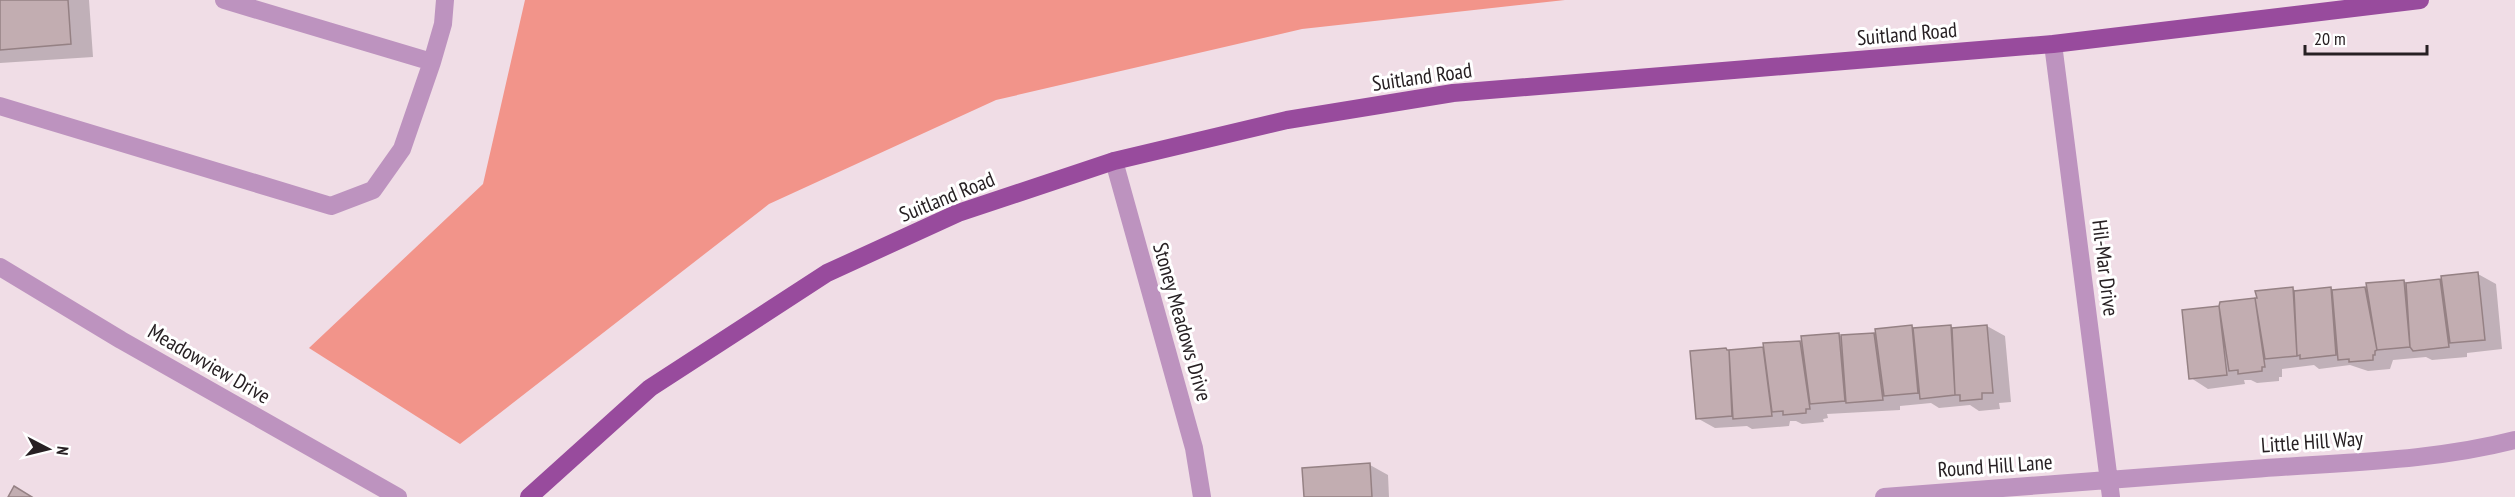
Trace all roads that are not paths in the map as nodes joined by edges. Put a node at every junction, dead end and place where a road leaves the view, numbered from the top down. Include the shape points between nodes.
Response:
1 (224, 0) edge
2 (445, 0) edge
3 (2420, 0) edge
4 (2053, 44) junction
5 (432, 62) junction
6 (0, 106) edge
7 (1114, 161) junction
8 (0, 267) edge
9 (2515, 440) edge
10 (2111, 489) edge
11 (398, 497) edge
12 (529, 497) edge
13 (1202, 497) edge
14 (1884, 497) edge

1 - 5 street
2 - 5 street
3 - 4 main road, Suitland Road
4 - 7 main road, Suitland Road via 1453,93 1287,120
4 - 10 street, Hil-Mar Drive
5 - 6 street via 402,148 373,190 331,206
7 - 12 main road, Suitland Road via 958,213 827,273 651,388
7 - 13 street, Stoney Meadows Drive via 1194,448
8 - 11 street, Meadowview Drive
9 - 10 street, Little Hill Way via 2478,450
10 - 14 street, Round Hill Lane

